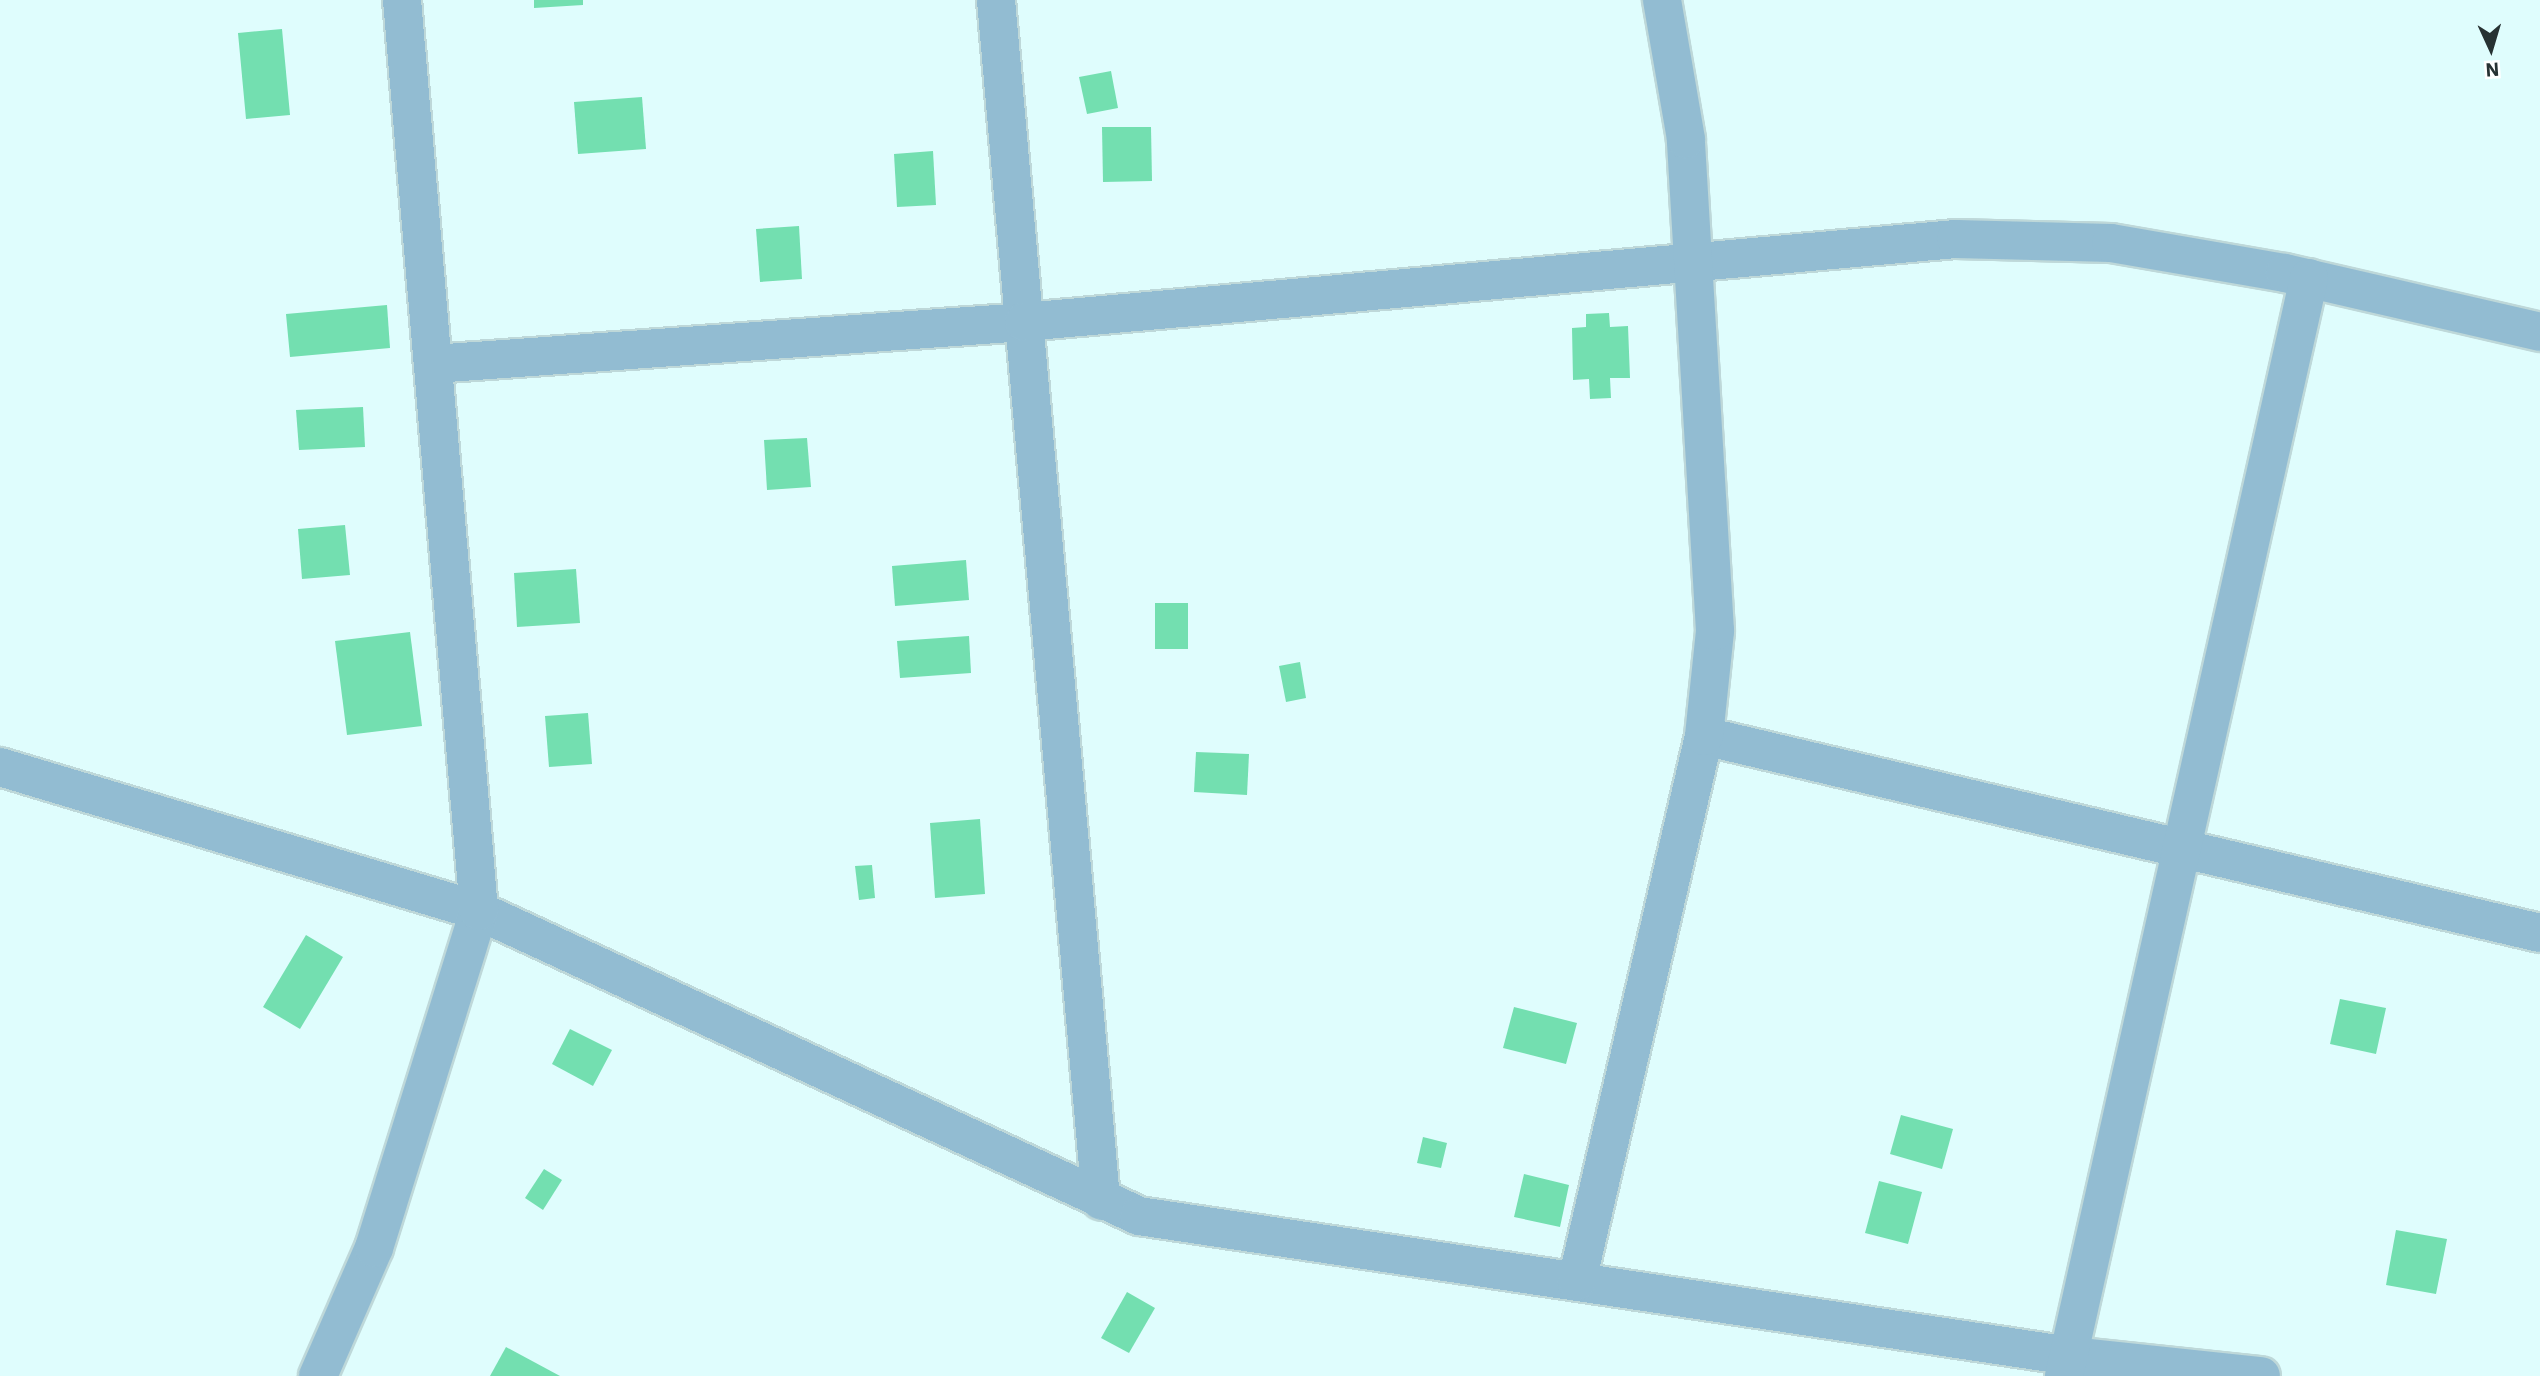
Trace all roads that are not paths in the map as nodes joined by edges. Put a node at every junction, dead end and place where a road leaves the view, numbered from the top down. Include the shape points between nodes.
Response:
1 (402, 0) edge
2 (996, 0) edge
3 (1662, 0) edge
4 (1693, 262) junction
5 (2309, 278) junction
6 (1024, 322) junction
7 (2540, 332) edge
8 (433, 364) junction
9 (1704, 736) junction
10 (0, 767) edge
11 (2182, 849) junction
12 (479, 911) junction
13 (2540, 933) edge
14 (1101, 1200) junction
15 (1577, 1282) junction
16 (2067, 1366) edge
17 (318, 1376) edge
18 (2261, 1376) edge

1 - 8 street
2 - 6 street
3 - 4 street via 1686,139
4 - 5 street via 1956,239 2111,243
4 - 6 street
4 - 9 street via 1716,631
5 - 7 street
5 - 11 street
6 - 8 street
6 - 14 street
8 - 12 street
9 - 11 street
9 - 15 street
10 - 12 street
11 - 13 street
11 - 16 street
12 - 14 street
12 - 17 street via 374,1248
14 - 15 street via 1139,1216
15 - 16 street
16 - 18 street

